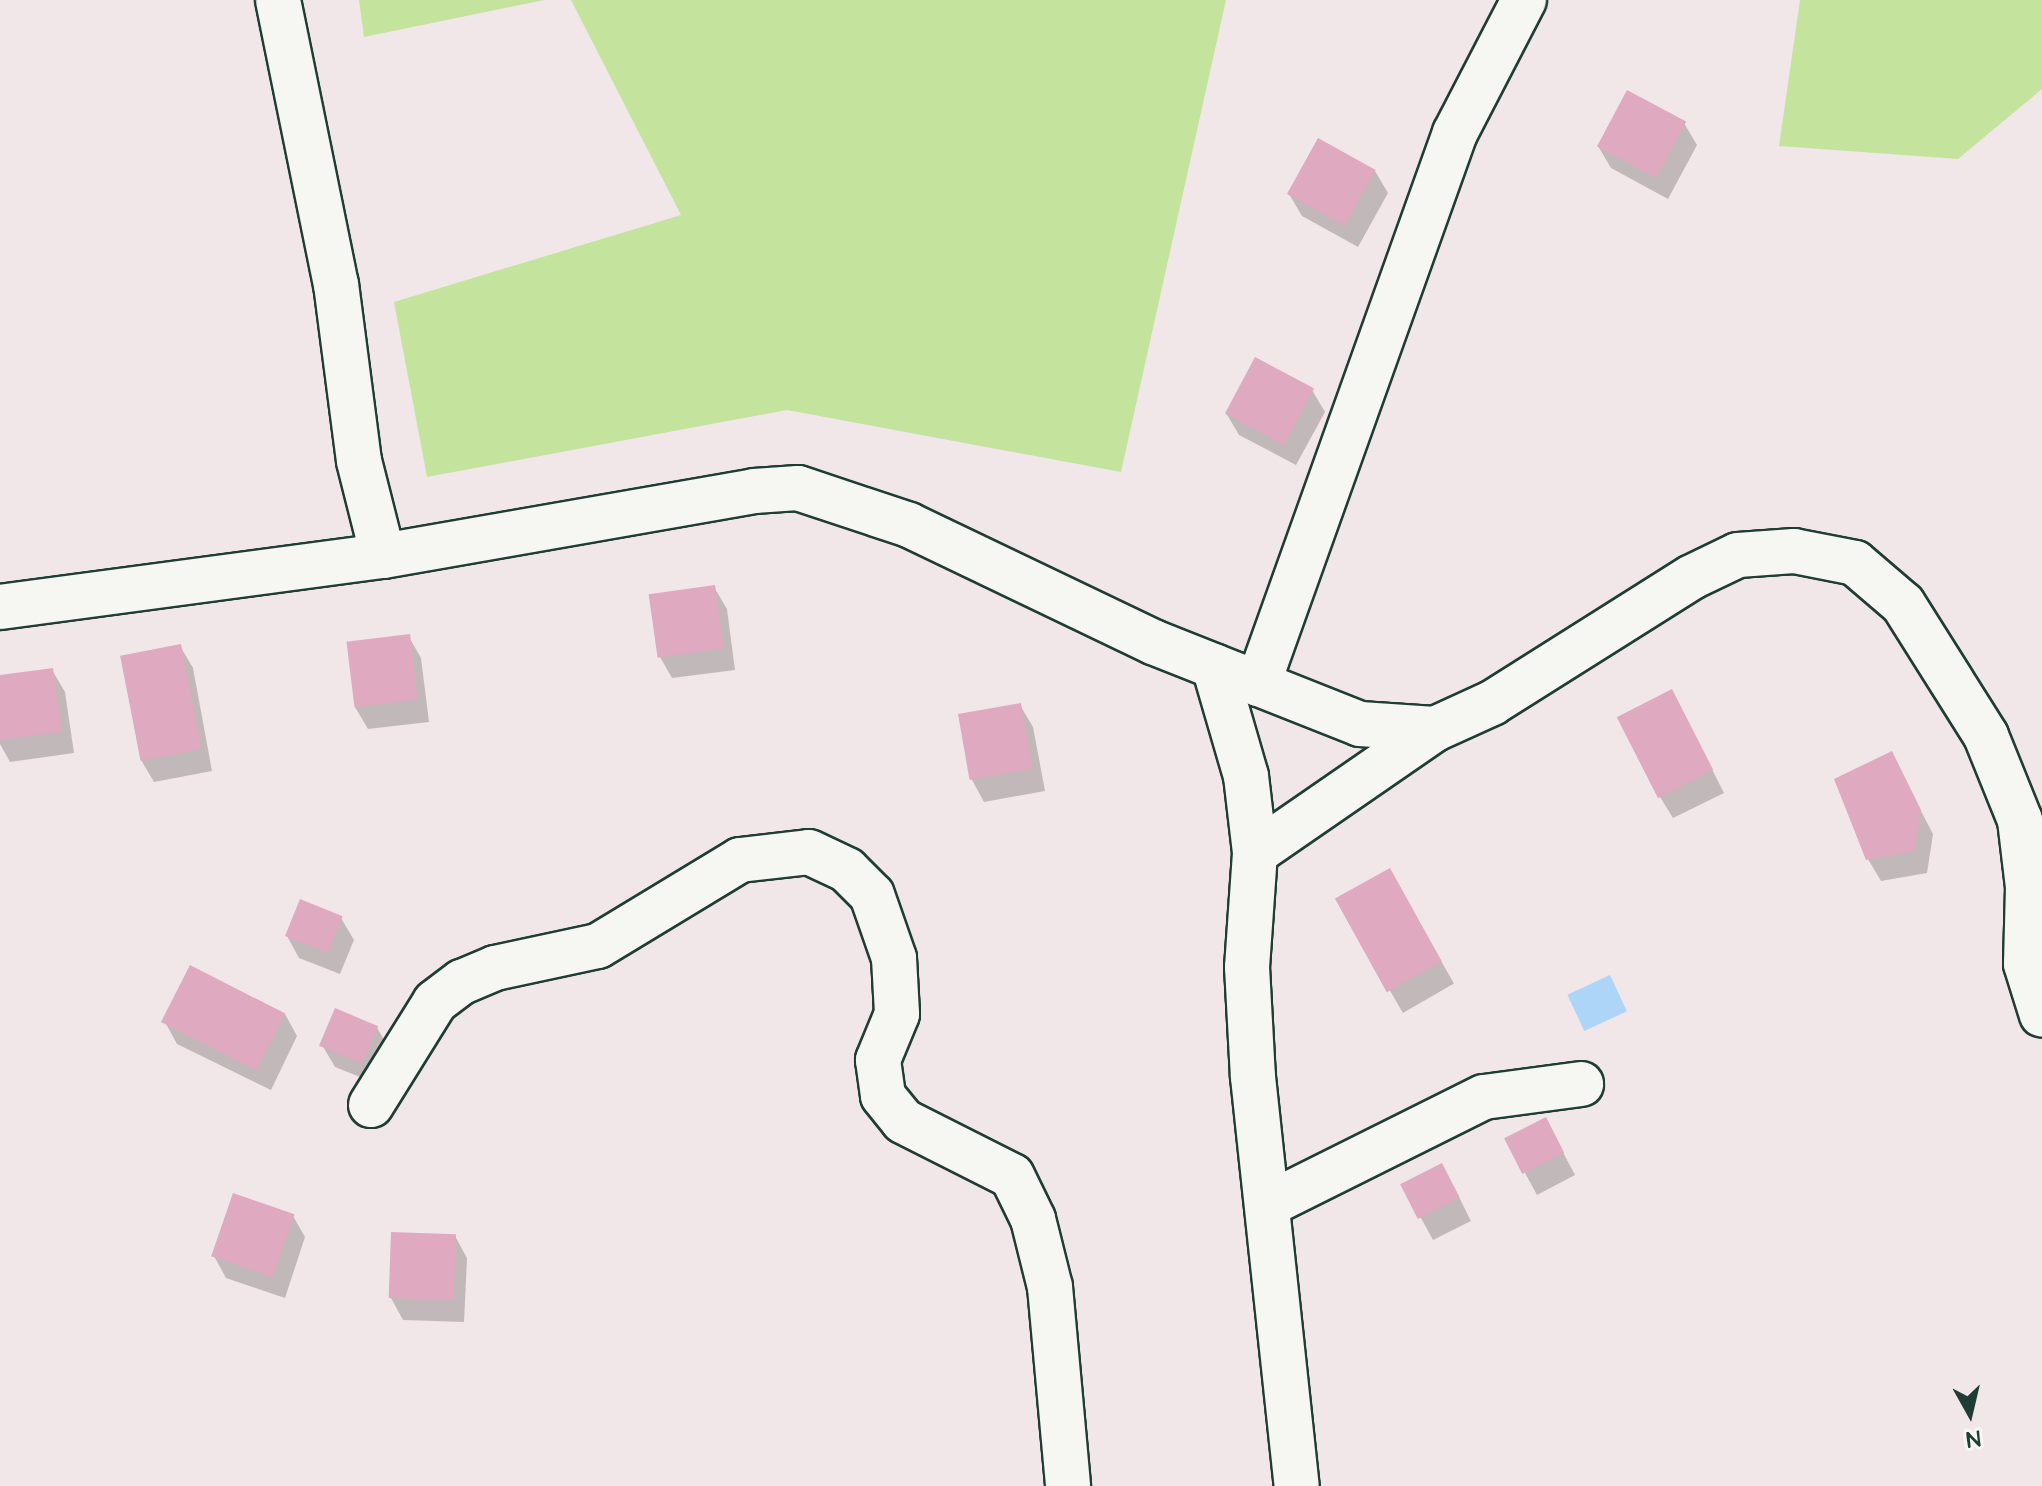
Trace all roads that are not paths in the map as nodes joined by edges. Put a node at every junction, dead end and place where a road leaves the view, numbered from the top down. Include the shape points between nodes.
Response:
1 (278, 0) edge
2 (1524, 0) edge
3 (383, 556) junction
4 (0, 607) edge
5 (1214, 666) junction
6 (1258, 684) junction
7 (1435, 729) junction
8 (1255, 853) junction
9 (2042, 1015) edge
10 (1581, 1084) dead end
11 (371, 1105) dead end
12 (1267, 1205) junction
13 (1068, 1486) edge
14 (1297, 1486) edge

1 - 3 street via 336,284 359,461
2 - 6 street via 1455,133
3 - 4 street
3 - 5 street via 754,491 798,488 909,525
5 - 6 street
5 - 8 street via 1246,776
6 - 7 street via 1360,724
7 - 8 street
7 - 9 street via 1492,703 1692,577 1738,555 1794,551 1855,563 1903,604 1986,736 2020,820 2028,887 2026,964
8 - 12 street via 1247,967
10 - 12 street via 1484,1097
11 - 13 street via 435,1002 462,982 495,968 598,946 740,860 809,852 847,870 872,895 894,958 897,1014 878,1060 883,1096 903,1121 1012,1176 1033,1219 1050,1287
12 - 14 street

